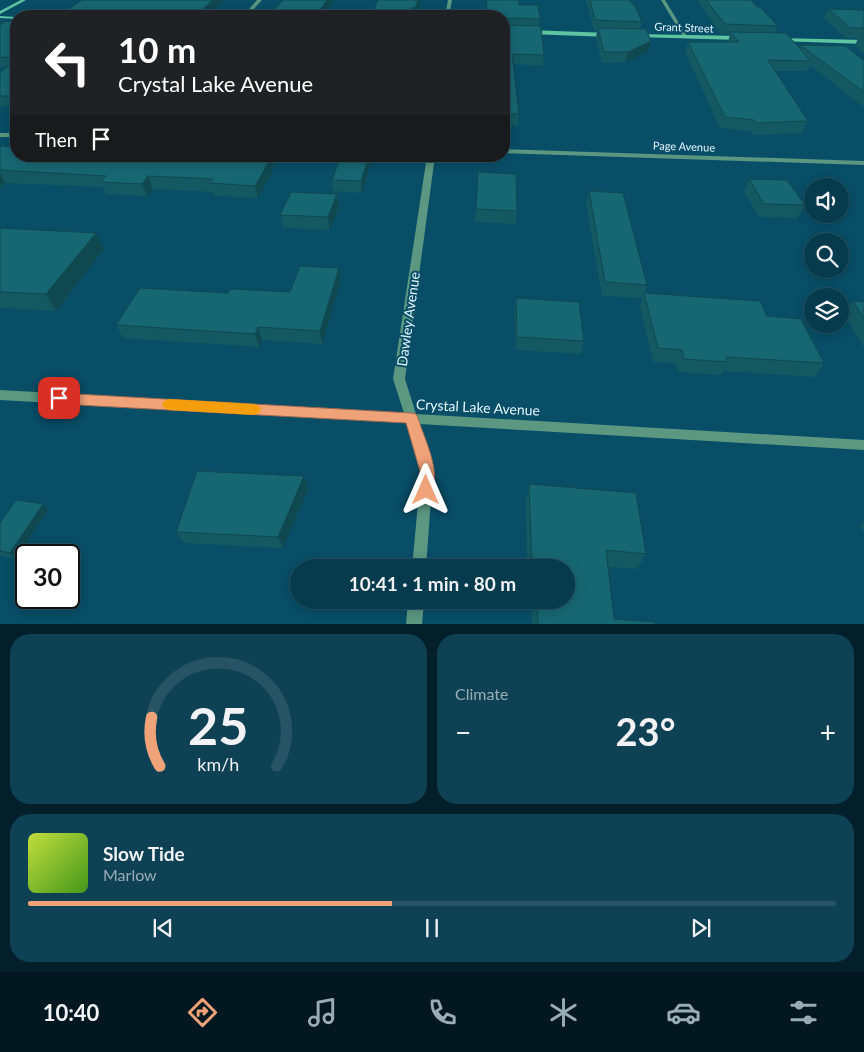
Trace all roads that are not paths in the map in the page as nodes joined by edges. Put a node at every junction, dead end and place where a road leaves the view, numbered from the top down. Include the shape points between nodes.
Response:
1 (24, 0) edge
2 (260, 0) edge
3 (663, 0) edge
4 (251, 10) edge
5 (0, 13) edge
6 (510, 31) edge
7 (619, 35) edge
8 (628, 35) edge
9 (686, 37) junction
10 (745, 38) edge
11 (775, 39) edge
12 (864, 42) edge
13 (510, 151) edge
14 (430, 162) edge
15 (864, 163) edge
16 (0, 395) edge
17 (411, 418) junction
18 (864, 445) edge
19 (420, 559) edge
20 (415, 609) edge
21 (414, 624) edge

1 - 5 street
2 - 4 street
3 - 9 street
6 - 7 street
8 - 9 street, Grant Street
9 - 10 street, Grant Street
11 - 12 street
13 - 15 street, Page Avenue
14 - 17 street, Dawley Avenue via 399,378
16 - 17 street, Crystal Lake Avenue
17 - 18 street, Crystal Lake Avenue
17 - 19 street, Dawley Avenue via 427,471
20 - 21 street

